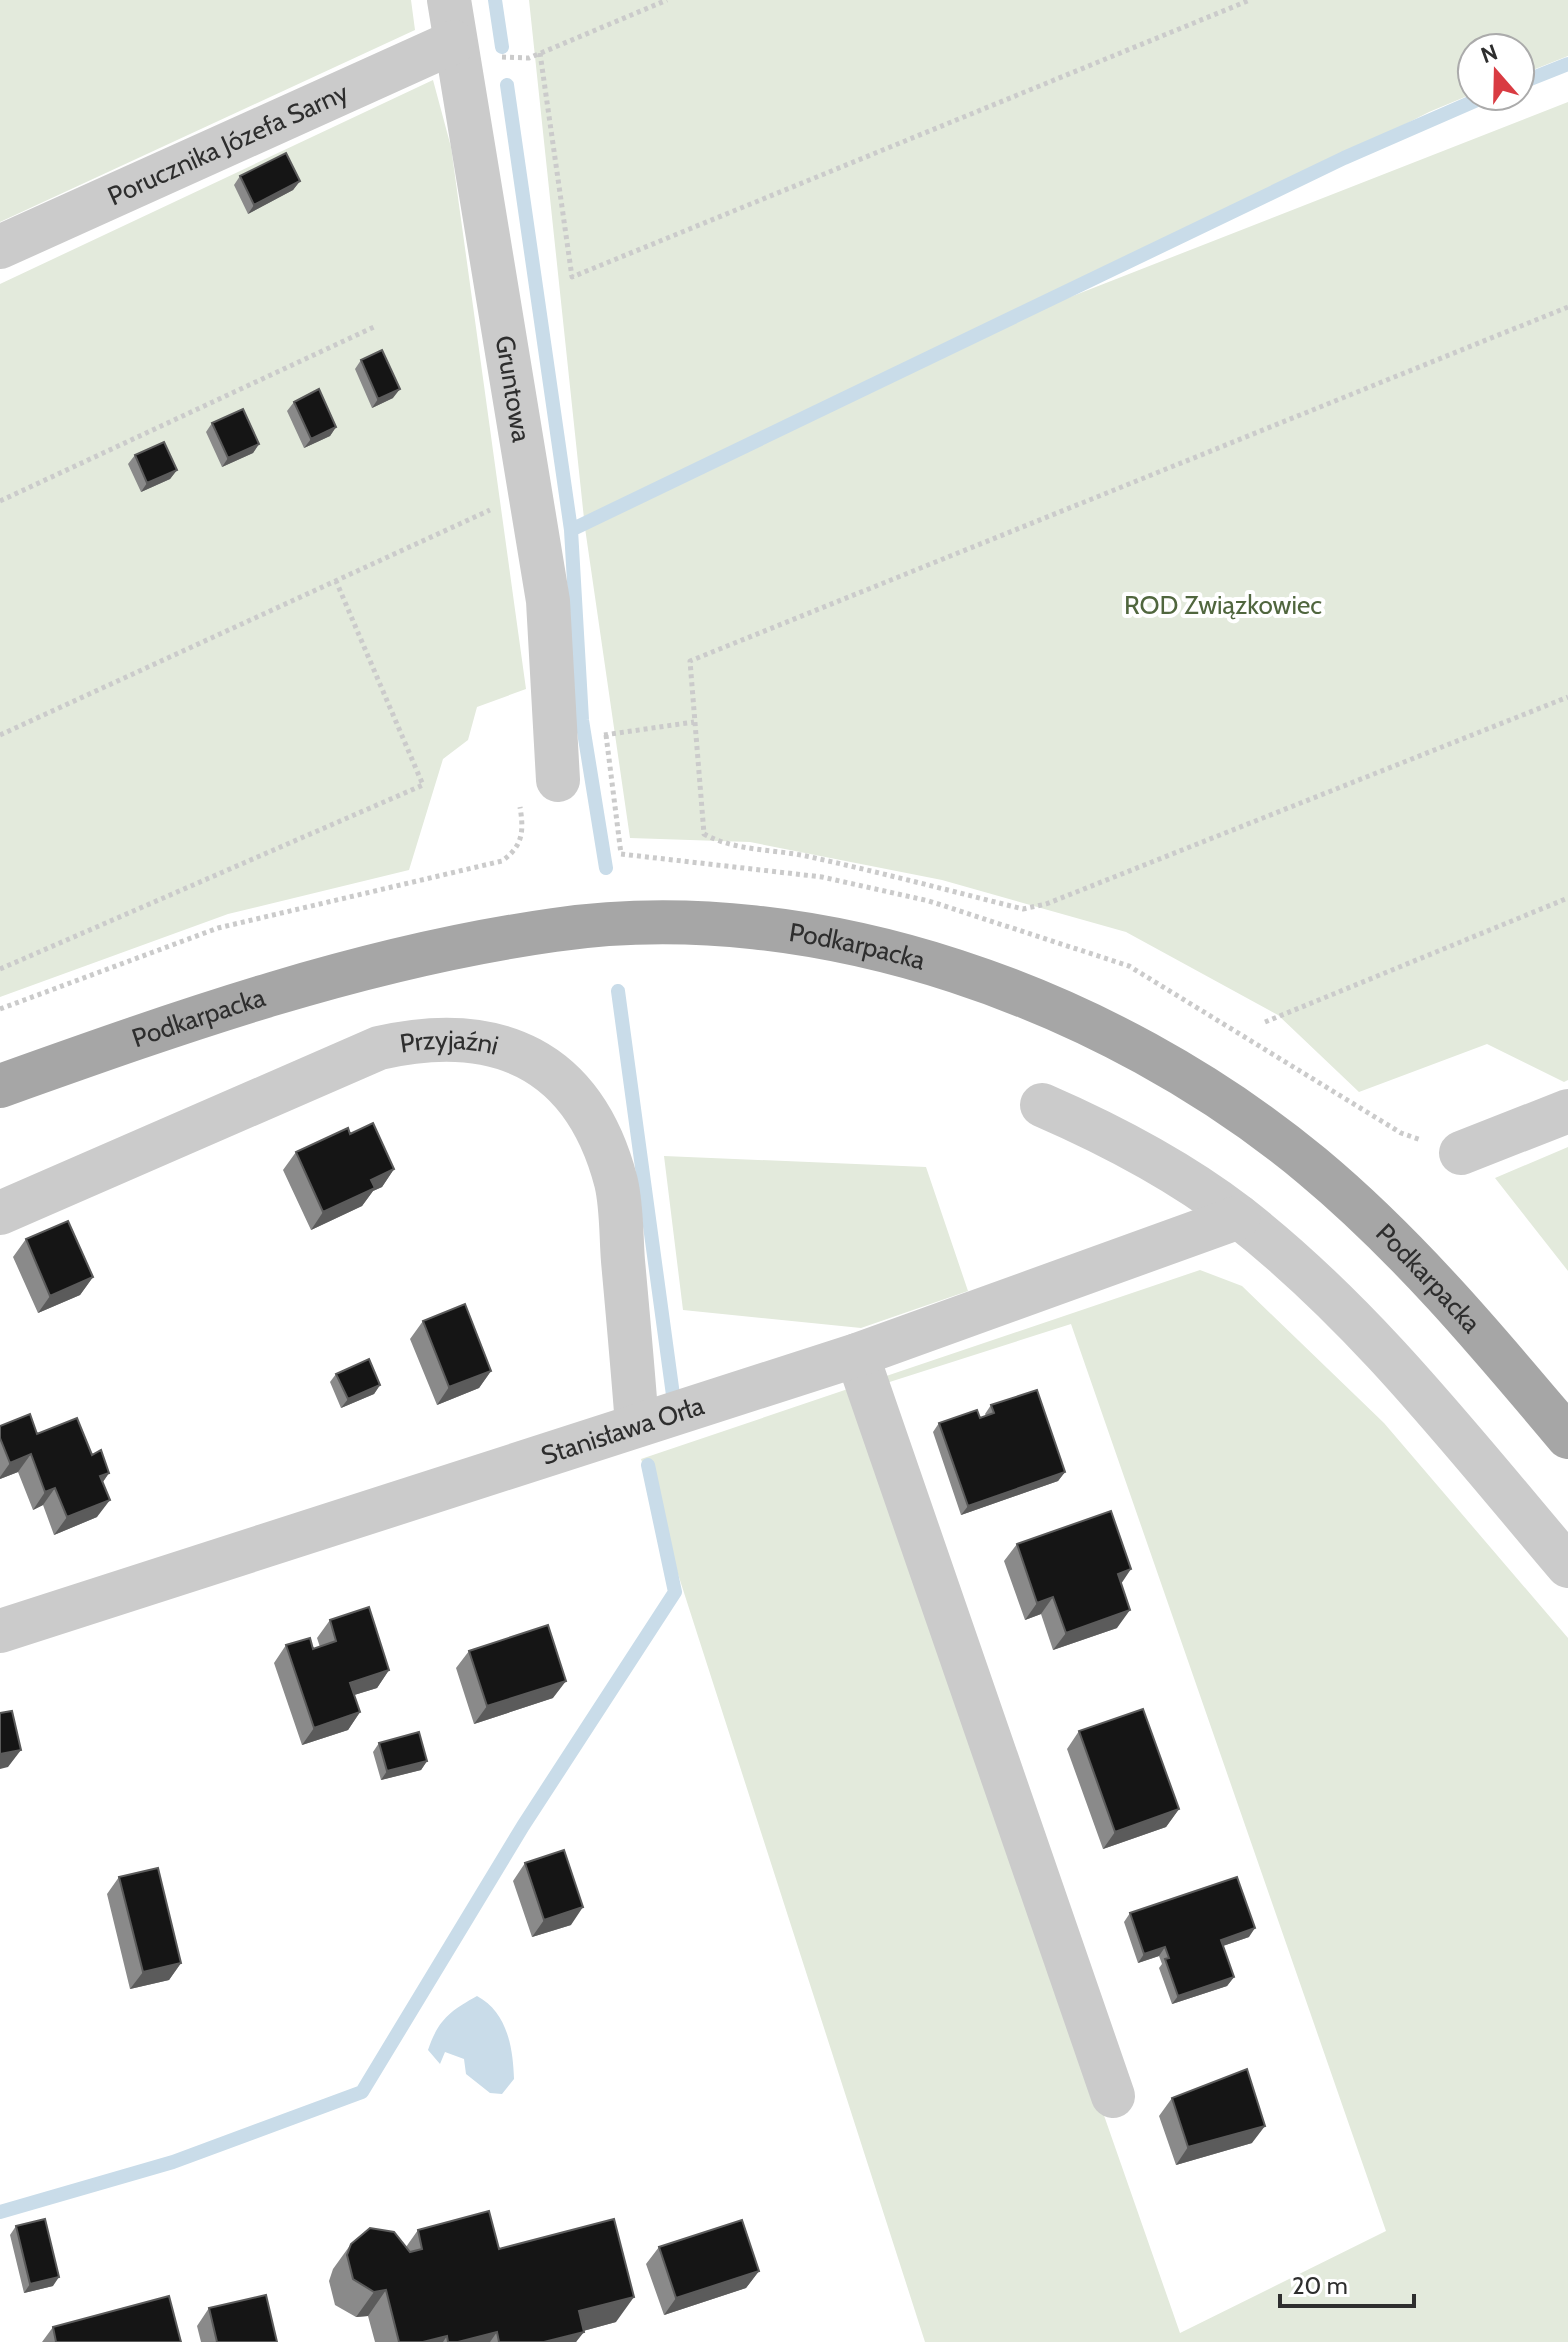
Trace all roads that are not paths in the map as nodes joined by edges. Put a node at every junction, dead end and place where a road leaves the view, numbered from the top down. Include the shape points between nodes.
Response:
1 (451, 21) edge
2 (0, 247) edge
3 (558, 780) road end
4 (0, 1086) edge
5 (1042, 1105) dead end
6 (1568, 1111) edge
7 (1461, 1153) dead end
8 (0, 1213) edge
9 (1239, 1217) junction
10 (857, 1355) junction
11 (637, 1425) junction
12 (1568, 1437) edge
13 (1568, 1566) edge
14 (0, 1631) edge
15 (1113, 2096) dead end

1 - 2 street, Porucznika Józefa Sarny
1 - 3 street, Gruntowa via 534,498 548,601
4 - 12 main road, Podkarpacka via 272,991 496,939 557,929 649,924 741,926 839,942 989,982 1053,1007 1178,1072 1256,1123 1354,1204
5 - 9 street via 1130,1147
6 - 7 street
8 - 11 street, Przyjaźni via 379,1048 419,1039 460,1038 519,1053 573,1092 592,1120 617,1184
9 - 10 street, Stanisława Orła
9 - 13 street via 1409,1380
10 - 11 street, Stanisława Orła
10 - 15 street
11 - 14 street, Stanisława Orła

